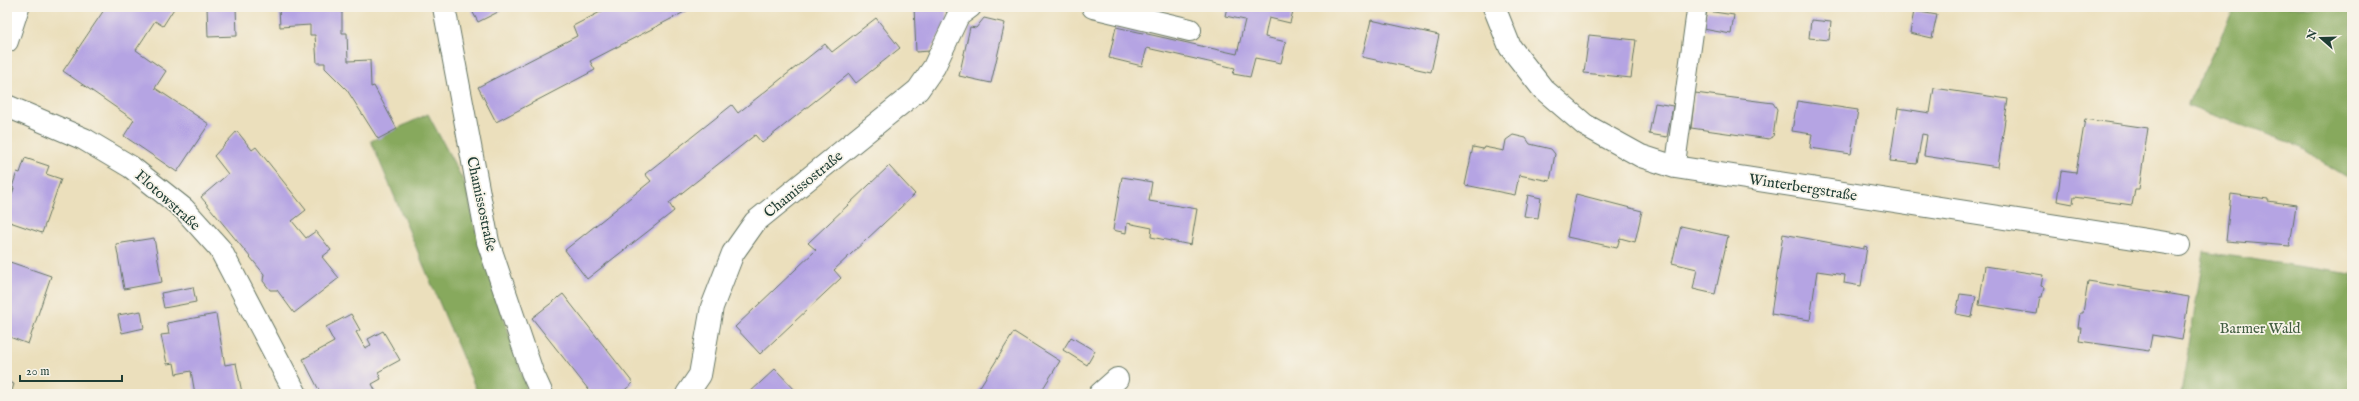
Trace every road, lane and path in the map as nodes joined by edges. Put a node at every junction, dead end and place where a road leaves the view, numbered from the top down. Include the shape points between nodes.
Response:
1 (18, 7) edge
2 (444, 7) edge
3 (970, 7) edge
4 (1093, 7) edge
5 (1494, 7) edge
6 (1697, 7) edge
7 (1190, 30) dead end
8 (7, 41) edge
9 (7, 106) edge
10 (1675, 167) junction
11 (2179, 246) dead end
12 (1117, 379) dead end
13 (296, 394) edge
14 (542, 394) edge
15 (687, 394) edge
16 (1100, 394) edge

1 - 8 street
2 - 14 street, Chamissostraße via 488,242 532,372
3 - 15 street, Chamissostraße via 958,16 934,67 918,90 756,222 733,253 714,300 700,374
4 - 7 street
5 - 10 street, Winterbergstraße via 1510,47 1543,89 1585,125 1641,156
6 - 10 lane
9 - 13 street, Flotowstraße via 84,138 131,167 184,209 220,249
10 - 11 street, Winterbergstraße
12 - 16 street

